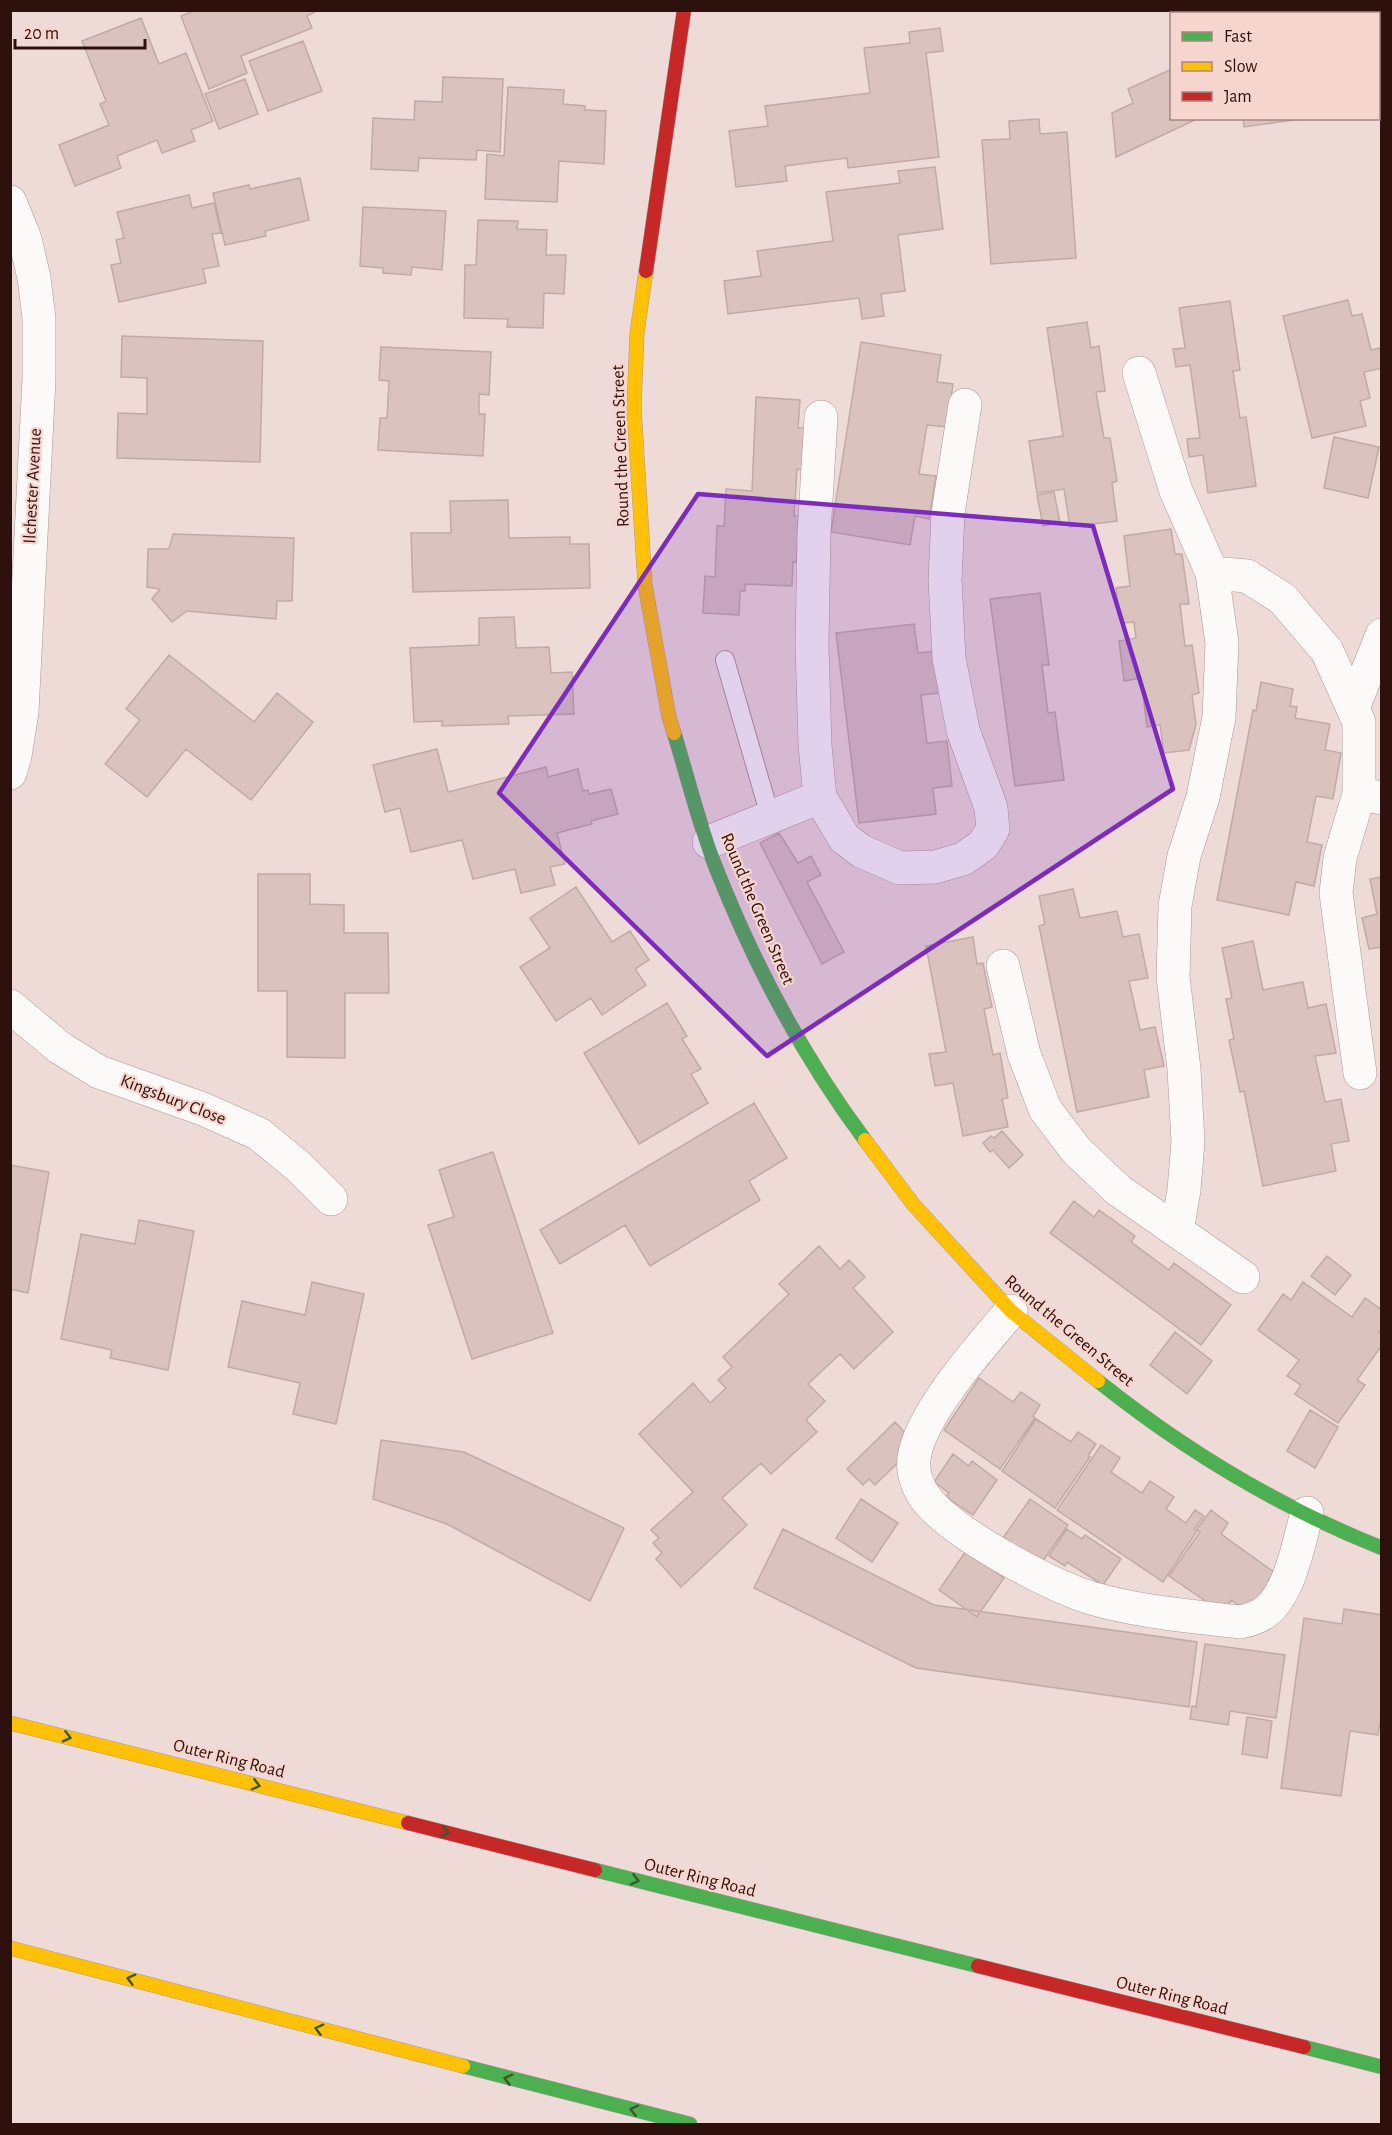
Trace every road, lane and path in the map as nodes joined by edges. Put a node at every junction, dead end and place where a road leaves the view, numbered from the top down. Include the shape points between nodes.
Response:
1 (684, 10) edge
2 (10, 202) edge
3 (1139, 373) dead end
4 (965, 405) dead end
5 (821, 417) dead end
6 (1212, 573) junction
7 (1382, 635) edge
8 (725, 660) dead end
9 (1353, 708) junction
10 (10, 773) edge
11 (820, 796) junction
12 (1370, 796) edge
13 (770, 816) junction
14 (709, 842) junction
15 (1003, 966) dead end
16 (10, 1006) edge
17 (1360, 1073) dead end
18 (331, 1199) dead end
19 (1177, 1231) junction
20 (1243, 1277) dead end
21 (1011, 1311) junction
22 (1307, 1513) junction
23 (1382, 1548) edge
24 (10, 1723) edge
25 (10, 1948) edge
26 (1382, 2067) edge
27 (690, 2124) edge

1 - 14 main road, Round the Green Street via 637,333 634,408 645,585 669,717
2 - 10 street, Ilchester Avenue via 34,278 39,318 39,379 22,711
3 - 6 street via 1176,491
4 - 11 street via 948,513 945,580 949,658 963,730 991,808 993,829 983,844 963,859 935,867 900,868 861,851 844,838
5 - 11 street via 812,645
6 - 9 street via 1247,576 1283,599 1327,651
6 - 19 street via 1222,643 1219,717 1175,906 1173,978 1188,1142
7 - 9 street
8 - 13 lane
9 - 12 street via 1359,722
11 - 13 street
12 - 17 street via 1340,858 1336,893
13 - 14 street
14 - 21 main road, Round the Green Street via 716,867 770,990 843,1110 913,1204
15 - 19 street via 1024,1054 1045,1109 1076,1150 1118,1190
16 - 18 street, Kingsbury Close via 60,1048 99,1071 203,1108 260,1134
19 - 20 street
21 - 22 main road, Round the Green Street via 1119,1398 1232,1475
21 - 22 street via 966,1365 922,1430 914,1459 916,1484 949,1521 997,1553 1051,1582 1090,1597 1139,1609 1240,1622 1254,1619 1281,1595
22 - 23 main road, Round the Green Street
24 -> 26 main road, Outer Ring Road
27 -> 25 main road

